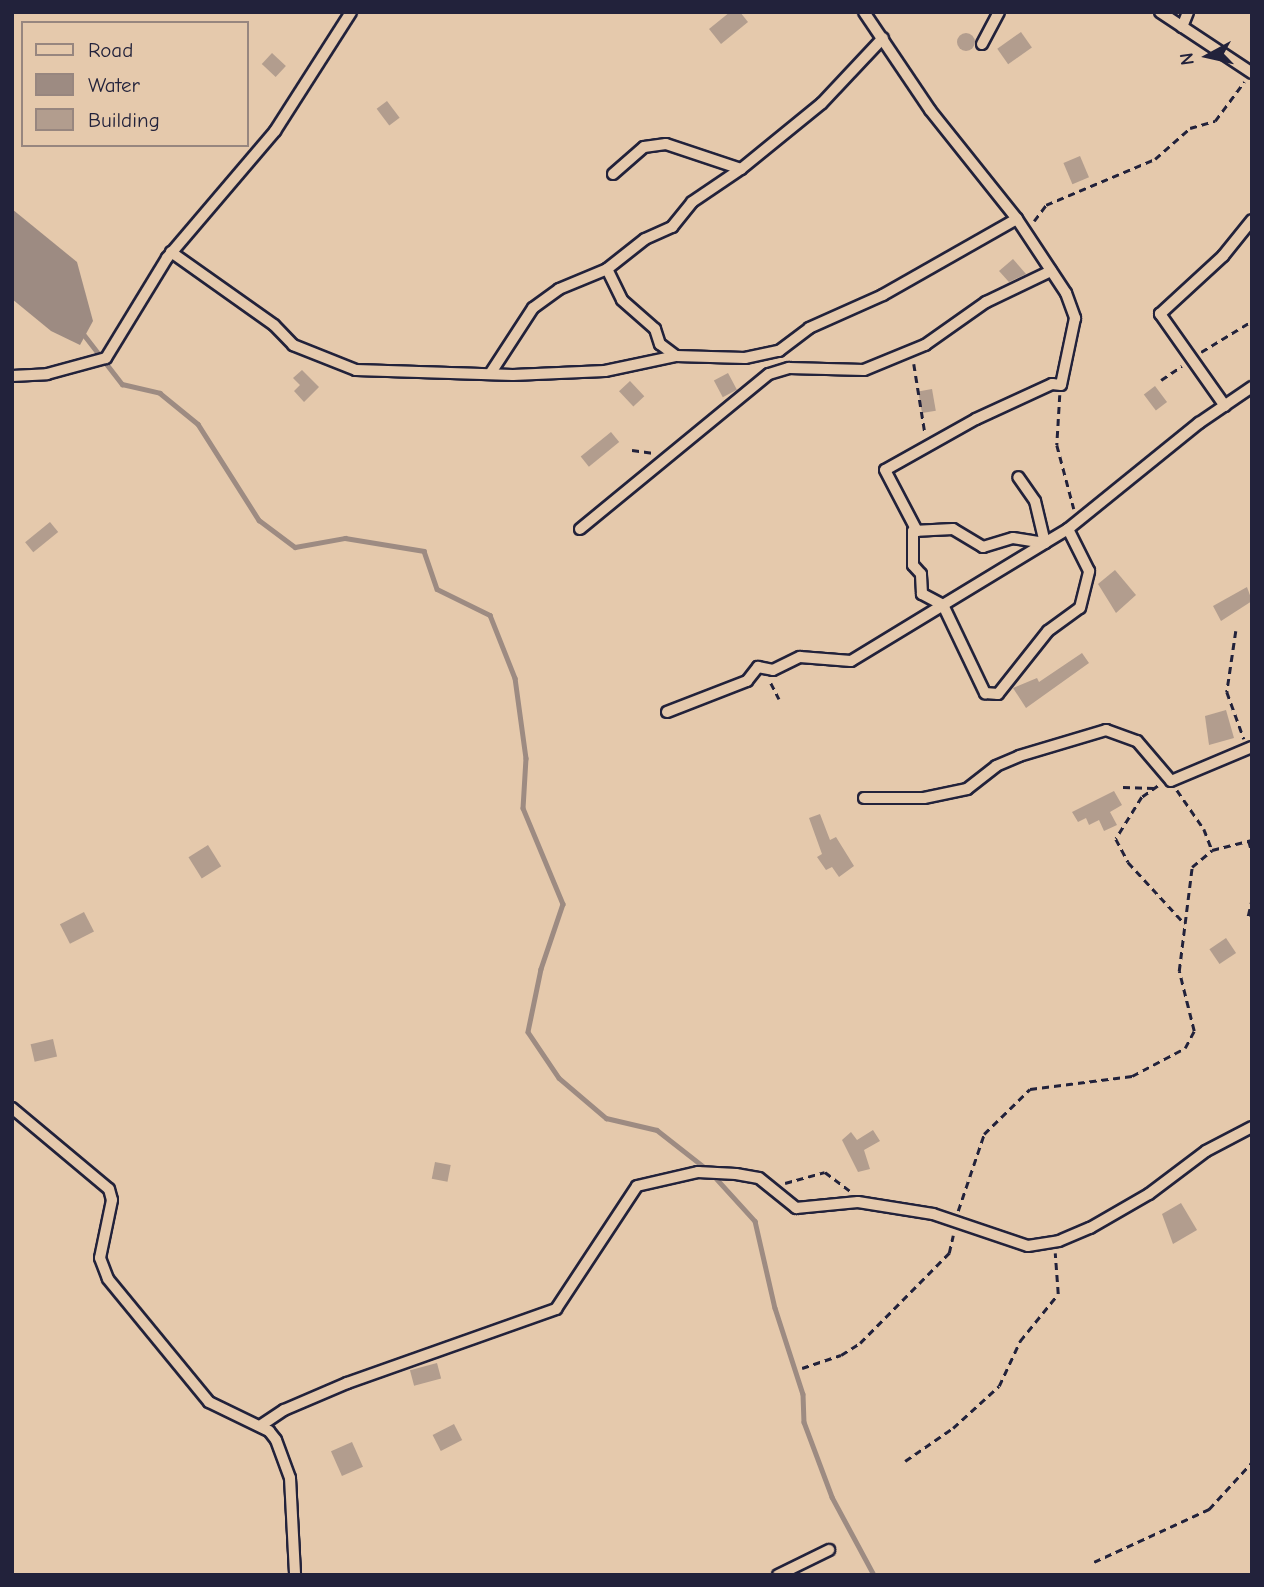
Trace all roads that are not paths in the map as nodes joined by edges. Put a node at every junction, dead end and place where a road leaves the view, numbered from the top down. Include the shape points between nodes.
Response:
1 (351, 12) edge
2 (864, 12) edge
3 (999, 12) edge
4 (1160, 12) edge
5 (1188, 12) edge
6 (1182, 27) junction
7 (883, 38) junction
8 (982, 44) dead end
9 (1249, 71) edge
10 (741, 169) junction
11 (613, 174) dead end
12 (1017, 219) junction
13 (1252, 220) edge
14 (171, 252) junction
15 (607, 269) junction
16 (1051, 271) junction
17 (676, 356) junction
18 (490, 374) junction
19 (12, 376) edge
20 (1252, 387) edge
21 (1225, 406) junction
22 (1018, 477) dead end
23 (580, 529) dead end
24 (1068, 529) junction
25 (917, 531) junction
26 (1045, 543) junction
27 (943, 605) junction
28 (667, 712) dead end
29 (1250, 748) edge
30 (864, 798) dead end
31 (12, 1108) edge
32 (1252, 1128) edge
33 (260, 1426) junction
34 (829, 1550) dead end
35 (295, 1575) edge
36 (778, 1575) edge

1 - 14 street via 275,131
2 - 7 street
3 - 8 street
4 - 6 street
5 - 6 street
6 - 9 street
7 - 10 street via 822,103
7 - 12 street via 930,110
10 - 11 street via 666,144 644,147
10 - 15 street via 692,202 672,226 645,239
12 - 16 street
12 - 17 street via 883,295 808,328 779,351 745,358
13 - 21 street via 1223,256 1160,313
14 - 18 street via 274,325 293,345 356,370
14 - 19 street via 106,358 47,374
15 - 17 street via 622,300 655,329 660,344
15 - 18 street via 559,289 533,309
16 - 23 street via 986,302 913,350 864,370 789,368 769,374
16 - 25 street via 1075,318 1061,385 1021,398 885,470
17 - 18 street via 605,371
20 - 21 street
21 - 24 street
22 - 26 street via 1035,501
24 - 26 street
24 - 27 street via 1089,570 1080,608 1048,631 998,694 985,693
25 - 26 street via 953,529 984,547 1013,538
25 - 27 street via 913,531 913,565 921,574 922,594
26 - 27 street
27 - 28 street via 851,662 800,657 773,670 758,667 747,681
29 - 30 street via 1171,781 1137,741 1106,730 1082,733 1007,761 967,789 924,798
31 - 33 street via 108,1189 111,1211 100,1258 108,1279 209,1402
32 - 33 street via 1206,1152 1111,1217 1052,1243 1016,1244 955,1220 858,1202 796,1208 759,1178 698,1172 637,1186 556,1309 346,1382
33 - 35 street via 276,1440 290,1478
34 - 36 street

